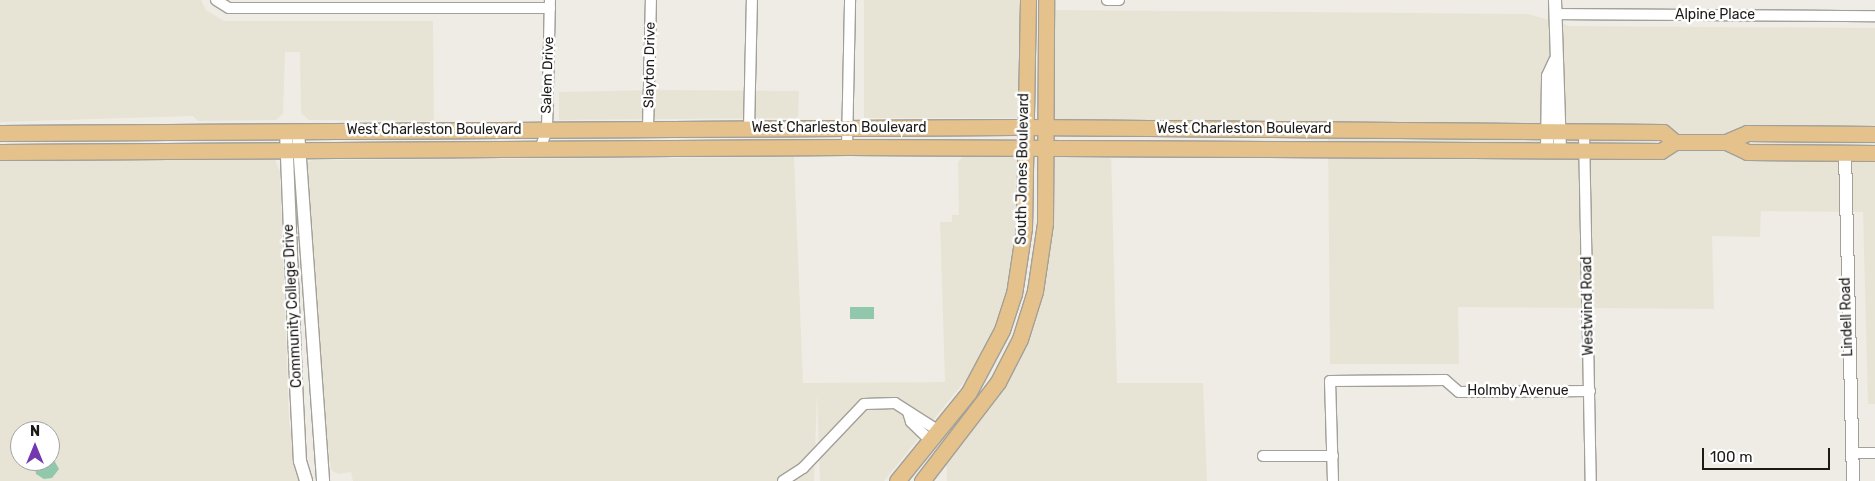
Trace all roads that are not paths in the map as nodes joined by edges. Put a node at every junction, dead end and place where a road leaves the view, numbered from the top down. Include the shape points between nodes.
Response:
1 (651, 0) edge
2 (752, 0) edge
3 (850, 0) edge
4 (1028, 0) edge
5 (1046, 0) edge
6 (1107, 0) edge
7 (1119, 0) edge
8 (1555, 0) edge
9 (217, 1) edge
10 (550, 4) edge
11 (1555, 14) junction
12 (1875, 16) edge
13 (1024, 127) junction
14 (1047, 127) junction
15 (848, 128) junction
16 (648, 129) junction
17 (749, 129) junction
18 (778, 129) junction
19 (1342, 129) junction
20 (546, 130) junction
21 (292, 131) junction
22 (1553, 132) junction
23 (1584, 132) junction
24 (0, 133) edge
25 (1796, 133) junction
26 (1875, 134) edge
27 (1675, 142) junction
28 (1726, 142) junction
29 (1875, 143) edge
30 (847, 147) junction
31 (1342, 148) junction
32 (540, 149) junction
33 (731, 149) junction
34 (1024, 149) junction
35 (1046, 149) junction
36 (293, 150) junction
37 (1554, 151) junction
38 (1584, 151) junction
39 (0, 152) edge
40 (1747, 152) junction
41 (1845, 153) junction
42 (1875, 153) edge
43 (1590, 391) junction
44 (299, 407) junction
45 (317, 407) junction
46 (949, 419) junction
47 (935, 436) junction
48 (950, 448) junction
49 (1853, 453) junction
50 (1875, 453) edge
51 (1263, 456) dead end
52 (1333, 456) junction
53 (937, 463) junction
54 (306, 481) edge
55 (323, 481) edge
56 (783, 481) edge
57 (897, 481) edge
58 (922, 481) edge
59 (1333, 481) edge
60 (1591, 481) edge
61 (1853, 481) edge

1 - 16 street, Slayton Drive
2 - 17 street
3 - 15 street
4 - 13 main road, South Jones Boulevard
5 - 14 main road, South Jones Boulevard
6 - 7 street
8 - 11 street
9 - 10 street via 229,8
10 - 20 street, Salem Drive
11 - 12 street, Alpine Place
11 - 22 street via 1555,61 1560,77
13 - 14 main road, West Charleston Boulevard
13 - 15 main road, West Charleston Boulevard
13 - 34 main road, South Jones Boulevard
14 - 19 main road, West Charleston Boulevard
14 - 35 main road, South Jones Boulevard
15 - 18 main road, West Charleston Boulevard
15 - 30 street
16 - 17 main road, West Charleston Boulevard
16 - 20 main road, West Charleston Boulevard
17 - 18 main road, West Charleston Boulevard
18 - 33 main road via 741,139
19 - 22 main road, West Charleston Boulevard
19 - 31 main road
20 - 21 main road, West Charleston Boulevard
20 - 32 street, Salem Drive
21 - 24 main road, West Charleston Boulevard
21 - 36 street, Community College Drive
22 - 23 main road, West Charleston Boulevard
22 - 37 street
23 - 27 main road, West Charleston Boulevard via 1663,132
23 - 38 street, Westwind Road
25 - 26 main road, West Charleston Boulevard
25 - 28 main road, West Charleston Boulevard via 1747,133
25 - 40 main road via 1789,140
25 - 41 main road via 1837,145
27 - 28 main road, West Charleston Boulevard
27 - 38 main road, West Charleston Boulevard via 1661,152
28 - 40 main road, West Charleston Boulevard
29 - 41 main road via 1851,146
30 - 33 main road, West Charleston Boulevard
30 - 34 main road, West Charleston Boulevard
31 - 35 main road, West Charleston Boulevard
31 - 37 main road, West Charleston Boulevard
32 - 33 main road, West Charleston Boulevard
32 - 36 main road, West Charleston Boulevard
34 - 35 main road, West Charleston Boulevard
34 - 46 main road, South Jones Boulevard via 1024,228 1014,294 992,353
35 - 48 main road, South Jones Boulevard via 1044,249 1028,315 998,382
36 - 39 main road, West Charleston Boulevard
36 - 44 street, Community College Drive
36 - 45 street, Community College Drive
37 - 38 main road, West Charleston Boulevard
38 - 43 street, Westwind Road
40 - 41 main road, West Charleston Boulevard
41 - 42 main road, West Charleston Boulevard
41 - 49 street, Lindell Road
43 - 52 street, Holmby Avenue via 1459,392 1445,380 1330,381
43 - 60 street, Westwind Road
44 - 45 street
44 - 54 street, Community College Drive via 300,461
45 - 55 street, Community College Drive
46 - 47 main road, South Jones Boulevard
46 - 48 main road
47 - 53 main road
47 - 56 street via 908,412 885,400 864,404 803,468
47 - 57 main road, South Jones Boulevard
48 - 53 main road, South Jones Boulevard
49 - 50 street
49 - 61 street, Lindell Road
51 - 52 street
52 - 59 street
53 - 58 main road, South Jones Boulevard

